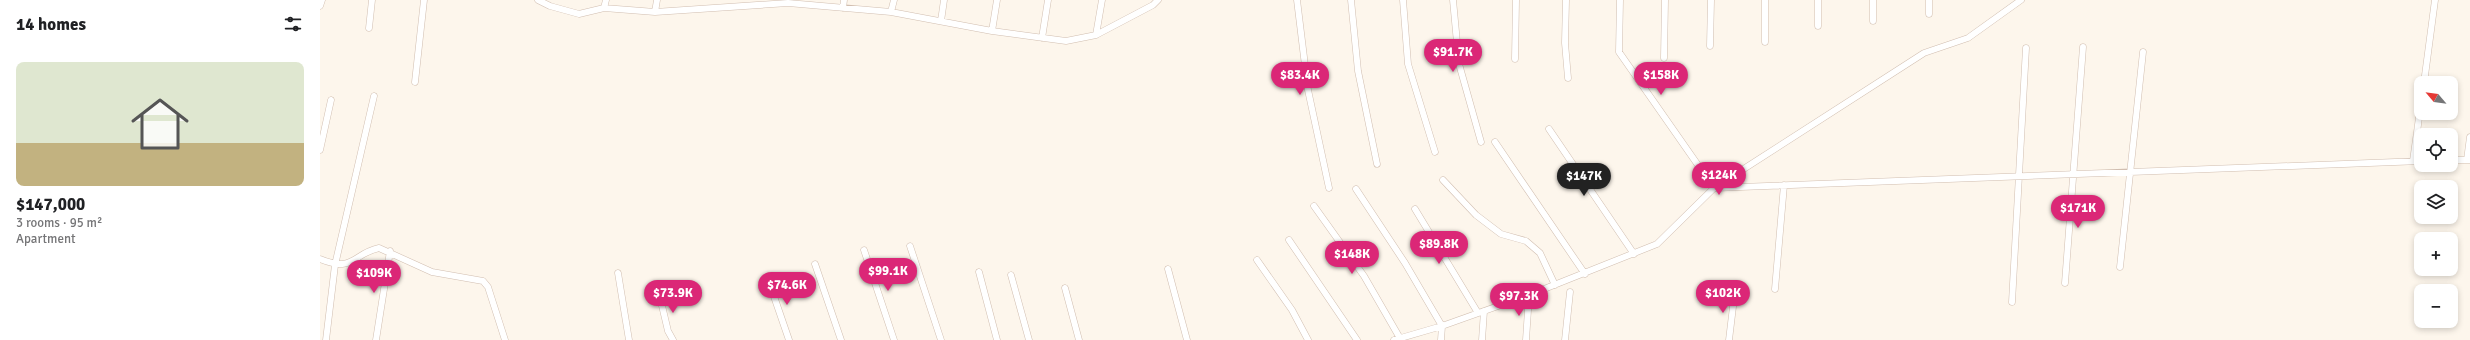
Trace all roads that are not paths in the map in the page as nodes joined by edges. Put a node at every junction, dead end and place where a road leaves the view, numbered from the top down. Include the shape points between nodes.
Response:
1 (322, 0) edge
2 (372, 0) edge
3 (424, 0) edge
4 (538, 0) edge
5 (606, 0) edge
6 (657, 0) edge
7 (711, 0) edge
8 (844, 0) edge
9 (894, 0) edge
10 (944, 0) edge
11 (998, 0) edge
12 (1048, 0) edge
13 (1102, 0) edge
14 (1158, 0) edge
15 (1297, 0) edge
16 (1351, 0) edge
17 (1403, 0) edge
18 (1453, 0) edge
19 (1516, 0) edge
20 (1566, 0) edge
21 (1620, 0) edge
22 (1665, 0) edge
23 (1711, 0) edge
24 (1765, 0) edge
25 (1818, 0) edge
26 (1873, 0) edge
27 (1929, 0) edge
28 (2021, 0) edge
29 (2434, 0) edge
30 (788, 2) edge
31 (550, 3) edge
32 (320, 6) edge
33 (710, 7) junction
34 (604, 8) junction
35 (843, 8) junction
36 (655, 12) junction
37 (891, 12) junction
38 (1929, 14) dead end
39 (941, 21) junction
40 (1873, 21) dead end
41 (1818, 26) dead end
42 (368, 28) dead end
43 (992, 31) junction
44 (1096, 35) junction
45 (1042, 38) junction
46 (1766, 42) dead end
47 (1710, 46) dead end
48 (2083, 47) dead end
49 (2026, 48) dead end
50 (2142, 52) dead end
51 (1515, 58) dead end
52 (1664, 58) dead end
53 (2425, 76) edge
54 (1568, 78) dead end
55 (415, 82) dead end
56 (374, 96) dead end
57 (331, 100) dead end
58 (2419, 120) edge
59 (1549, 129) dead end
60 (2470, 137) edge
61 (1481, 142) dead end
62 (1495, 142) dead end
63 (320, 150) edge
64 (1435, 152) dead end
65 (2468, 160) edge
66 (2413, 161) joint
67 (1377, 164) dead end
68 (2129, 172) junction
69 (2073, 174) junction
70 (2018, 176) junction
71 (1443, 180) dead end
72 (1784, 185) junction
73 (1329, 188) dead end
74 (1714, 188) junction
75 (1356, 189) dead end
76 (1314, 206) dead end
77 (1415, 209) dead end
78 (1289, 240) dead end
79 (910, 246) dead end
80 (864, 250) dead end
81 (390, 251) junction
82 (1634, 254) junction
83 (320, 259) edge
84 (1257, 260) dead end
85 (815, 264) dead end
86 (335, 265) junction
87 (2120, 266) dead end
88 (1168, 269) dead end
89 (979, 272) dead end
90 (618, 273) dead end
91 (1585, 274) junction
92 (1011, 275) dead end
93 (768, 279) dead end
94 (2065, 283) dead end
95 (1555, 285) junction
96 (1064, 288) dead end
97 (1735, 290) dead end
98 (1775, 290) dead end
99 (1570, 292) dead end
100 (659, 293) dead end
101 (1529, 295) junction
102 (2012, 302) dead end
103 (1481, 312) junction
104 (1442, 326) junction
105 (1401, 339) edge
106 (326, 340) edge
107 (376, 340) edge
108 (505, 340) edge
109 (629, 340) edge
110 (673, 340) edge
111 (789, 340) edge
112 (841, 340) edge
113 (894, 340) edge
114 (941, 340) edge
115 (997, 340) edge
116 (1028, 340) edge
117 (1079, 340) edge
118 (1187, 340) edge
119 (1308, 340) edge
120 (1357, 340) edge
121 (1394, 340) edge
122 (1441, 340) edge
123 (1482, 340) edge
124 (1526, 340) edge
125 (1565, 340) edge
126 (1729, 340) edge

1 - 32 street
2 - 42 street
3 - 55 street
4 - 31 street
5 - 34 street
6 - 36 street
7 - 33 street
8 - 35 street
9 - 37 street
10 - 39 street
11 - 43 street
12 - 45 street
13 - 44 street
14 - 44 street
15 - 73 street via 1308,90
16 - 67 street via 1358,71
17 - 64 street via 1408,64
18 - 61 street via 1459,64
19 - 51 street
20 - 54 street via 1565,44
21 - 74 street via 1619,52
22 - 52 street
23 - 47 street
24 - 46 street
25 - 41 street
26 - 40 street
27 - 38 street
28 - 74 street via 1968,38 1924,54
29 - 53 street
30 - 33 street
30 - 35 street
31 - 34 street via 579,14
33 - 36 street
34 - 36 street
35 - 37 street
37 - 39 street
39 - 43 street
43 - 45 street
44 - 45 street via 1066,41
48 - 69 street
49 - 70 street
50 - 68 street
56 - 86 street
57 - 63 street
58 - 66 street
59 - 82 street
60 - 65 street
62 - 91 street
66 - 68 street
68 - 69 street
68 - 87 street
69 - 70 street
69 - 94 street
70 - 72 street
70 - 102 street
71 - 95 street via 1476,215 1501,234 1526,241 1540,253
72 - 74 street
72 - 98 street
74 - 82 street via 1657,244
75 - 104 street via 1405,263
76 - 105 street via 1364,276
77 - 103 street
78 - 120 street
79 - 114 street
80 - 113 street
81 - 86 street via 373,249 358,259 343,265
81 - 107 street
81 - 108 street via 432,272 483,281 488,287
82 - 91 street
83 - 86 street
84 - 119 street via 1292,310
85 - 112 street
86 - 106 street
88 - 118 street
89 - 115 street
90 - 109 street
91 - 95 street
92 - 116 street
93 - 111 street
95 - 101 street
96 - 117 street
97 - 126 street
99 - 125 street
100 - 110 street via 668,331
101 - 103 street
101 - 124 street
103 - 104 street
103 - 123 street
104 - 105 street
104 - 122 street
105 - 121 street

